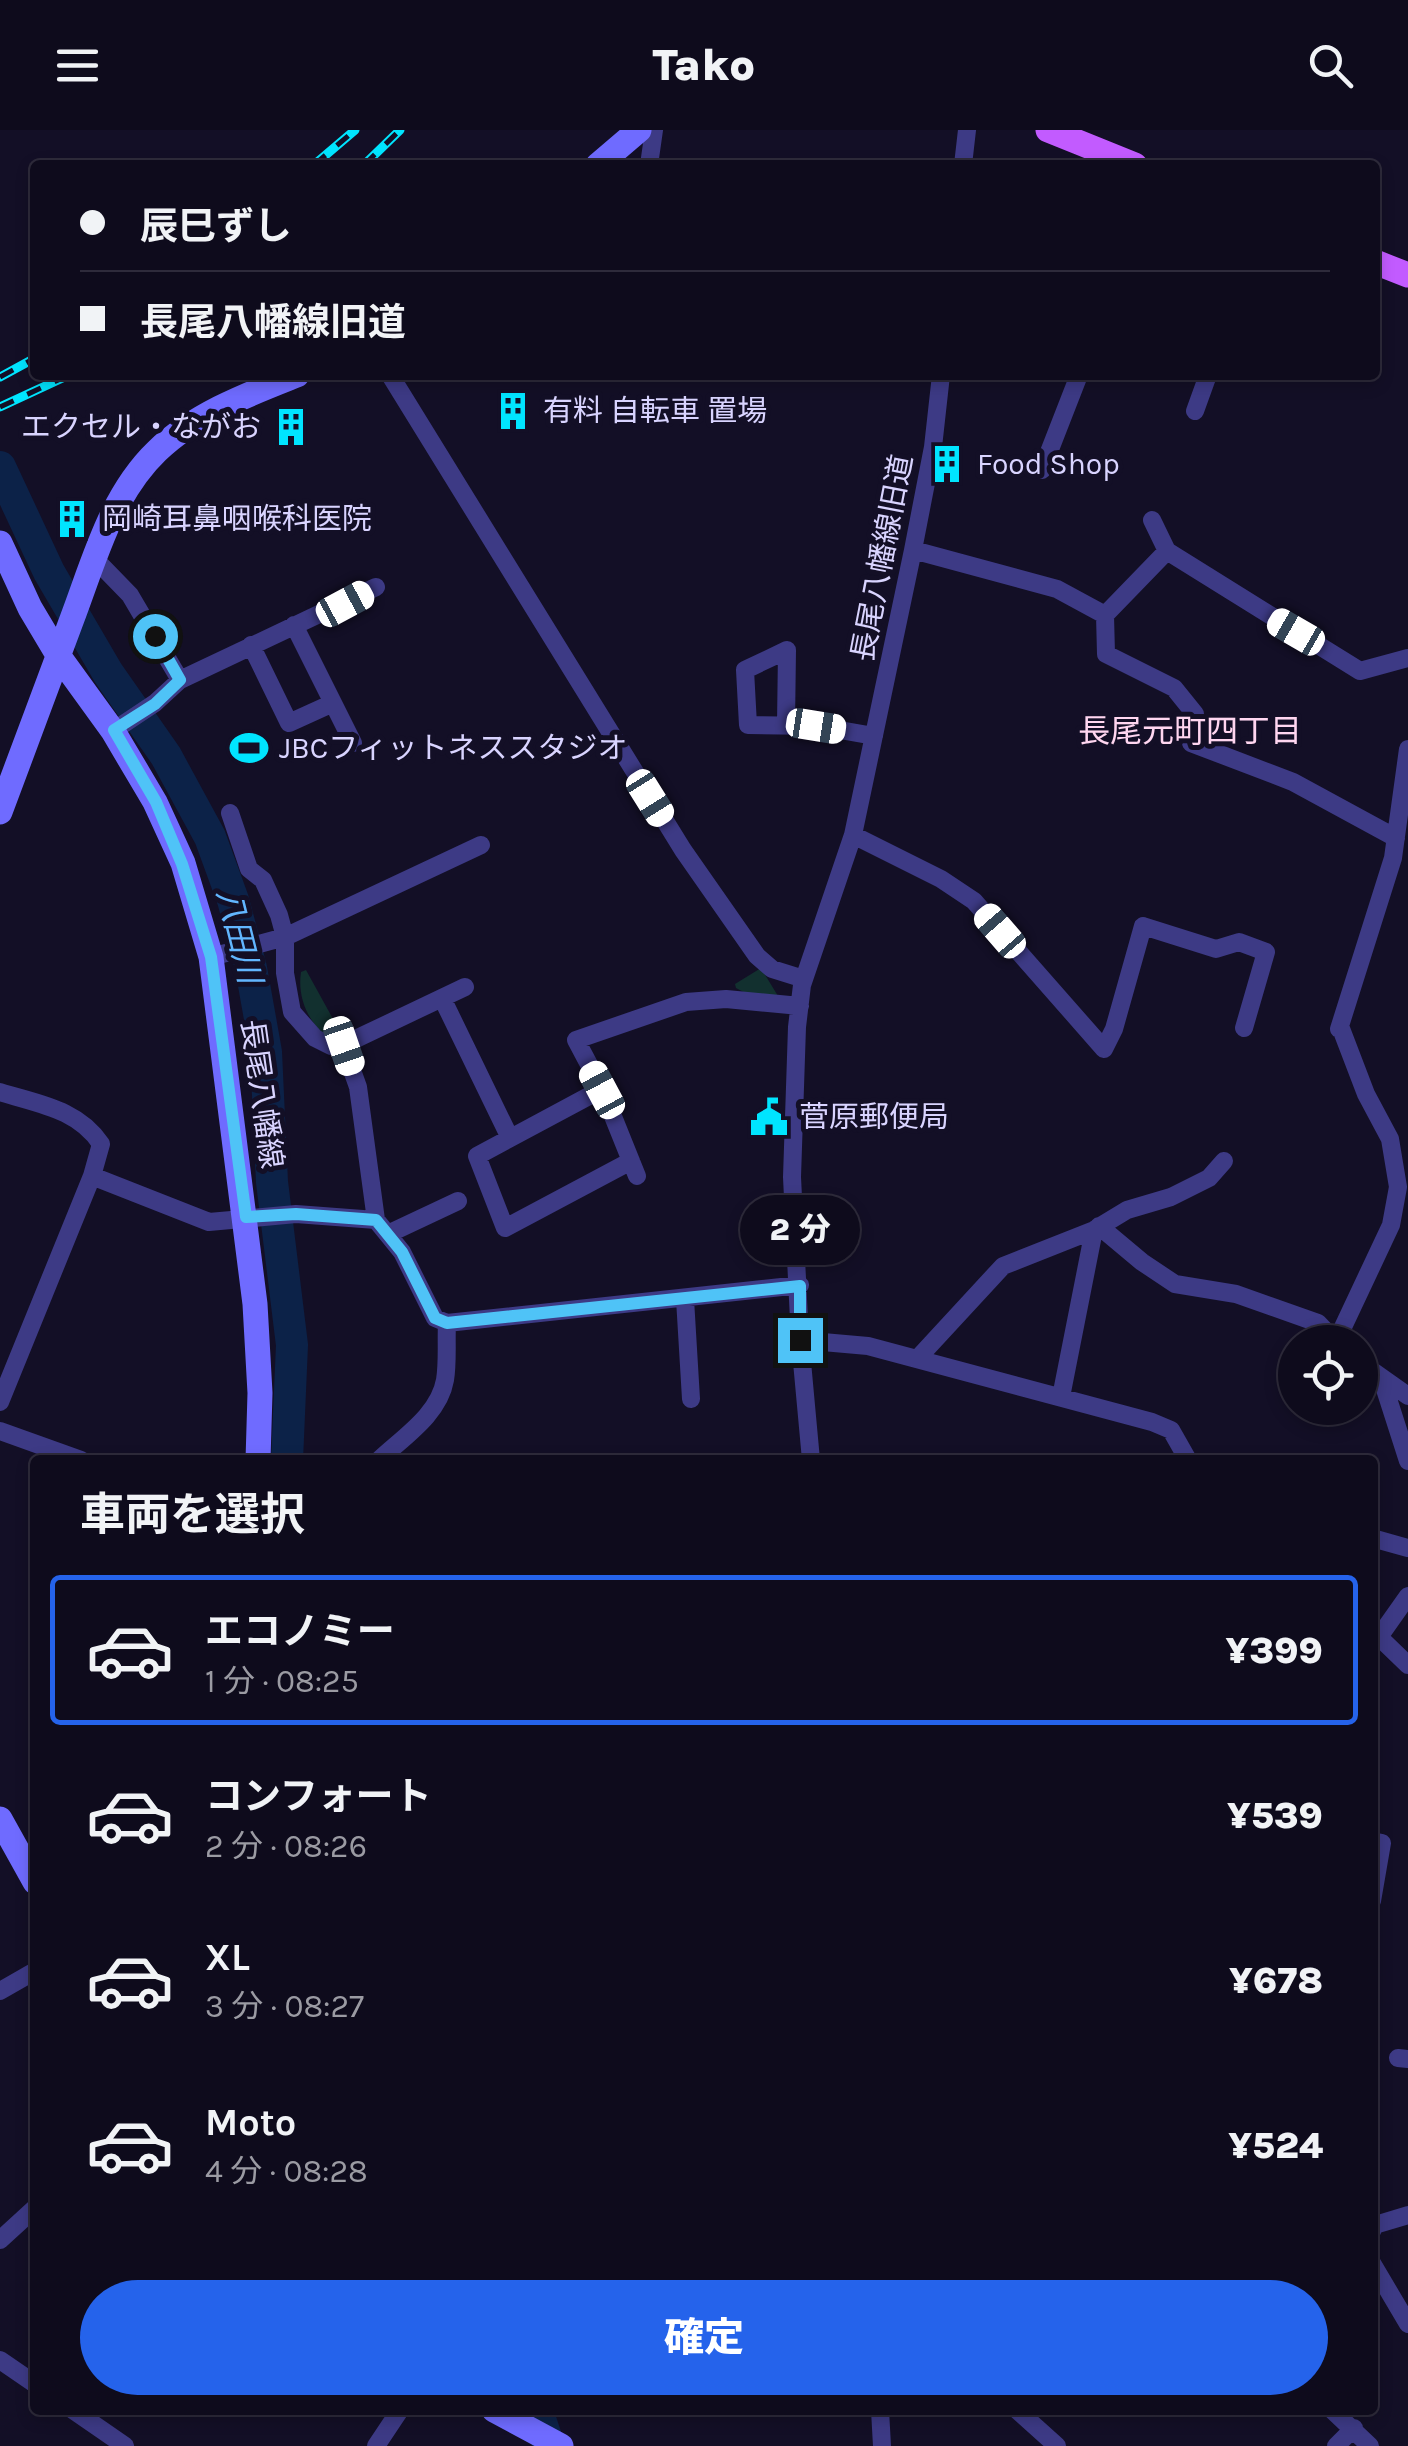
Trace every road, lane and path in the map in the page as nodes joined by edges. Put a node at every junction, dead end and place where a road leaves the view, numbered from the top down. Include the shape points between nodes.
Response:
1 (638, 130) edge
2 (654, 130) edge
3 (967, 130) edge
4 (1048, 130) edge
5 (604, 160) edge
6 (650, 160) edge
7 (964, 160) edge
8 (1122, 160) edge
9 (1380, 264) edge
10 (1408, 275) edge
11 (281, 380) edge
12 (393, 380) edge
13 (940, 380) edge
14 (1077, 380) edge
15 (1206, 380) edge
16 (1195, 411) dead end
17 (1042, 470) dead end
18 (1152, 520) dead end
19 (0, 543) edge
20 (914, 550) junction
21 (1166, 551) junction
22 (92, 566) junction
23 (376, 587) dead end
24 (1105, 615) junction
25 (294, 625) junction
26 (62, 644) junction
27 (251, 645) junction
28 (1408, 658) edge
29 (180, 680) junction
30 (333, 702) junction
31 (786, 724) dead end
32 (118, 728) junction
33 (874, 736) junction
34 (353, 743) dead end
35 (1408, 749) edge
36 (0, 812) edge
37 (230, 813) dead end
38 (852, 835) junction
39 (1396, 838) junction
40 (481, 845) dead end
41 (284, 937) junction
42 (211, 957) junction
43 (804, 979) junction
44 (465, 987) dead end
45 (442, 998) junction
46 (800, 1006) junction
47 (1244, 1028) dead end
48 (344, 1046) junction
49 (602, 1090) junction
50 (0, 1092) edge
51 (510, 1138) junction
52 (1224, 1162) dead end
53 (92, 1176) junction
54 (458, 1201) dead end
55 (252, 1216) junction
56 (383, 1226) junction
57 (1096, 1228) junction
58 (800, 1286) junction
59 (685, 1299) junction
60 (447, 1323) junction
61 (1319, 1325) edge
62 (1344, 1325) edge
63 (800, 1340) junction
64 (918, 1358) junction
65 (1378, 1377) edge
66 (1382, 1380) junction
67 (1408, 1396) edge
68 (1062, 1397) junction
69 (691, 1399) dead end
70 (0, 1402) edge
71 (0, 1431) edge
72 (67, 1455) edge
73 (258, 1455) edge
74 (384, 1455) edge
75 (811, 1455) edge
76 (1185, 1455) edge
77 (1408, 1461) edge
78 (1378, 1540) edge
79 (1408, 1548) edge
80 (1408, 1596) edge
81 (1378, 1635) edge
82 (1378, 1640) edge
83 (1408, 1665) edge
84 (0, 1819) edge
85 (1378, 1842) edge
86 (1378, 1866) edge
87 (30, 1873) edge
88 (30, 1974) edge
89 (0, 1991) edge
90 (30, 2213) edge
91 (1408, 2215) edge
92 (1378, 2224) edge
93 (0, 2240) edge
94 (1378, 2272) edge
95 (1405, 2313) edge
96 (0, 2360) edge
97 (30, 2381) edge
98 (80, 2415) edge
99 (397, 2415) edge
100 (502, 2415) edge
101 (880, 2415) edge
102 (1022, 2415) edge
103 (1338, 2415) edge
104 (1354, 2428) junction
105 (521, 2436) edge
106 (126, 2446) edge
107 (376, 2446) edge
108 (561, 2446) edge
109 (882, 2446) edge
110 (1056, 2446) edge
111 (1336, 2446) edge
112 (1370, 2446) edge

1 - 5 main road
2 - 6 street
3 - 7 street
4 - 8 main road
9 - 10 main road
11 - 22 main road via 201,418 160,448 116,506
12 - 43 street via 688,858 757,956 772,969
13 - 20 street, 長尾八幡線旧道
14 - 17 street
15 - 16 street
18 - 21 street
19 - 26 main road, 長尾八幡線 via 30,608
20 - 24 street via 1057,589
20 - 33 street, 長尾八幡線旧道
21 - 24 street
21 - 28 street via 1360,672
22 - 26 main road
22 - 29 street via 130,595
23 - 25 street
24 - 39 street via 1106,654 1174,688 1195,714 1191,744 1293,782
25 - 27 street
25 - 30 street
26 - 32 main road, 長尾八幡線
26 - 36 main road
27 - 29 street
27 - 30 street via 289,723
29 - 32 street
30 - 34 street
31 - 33 street
32 - 42 main road, 長尾八幡線 via 182,864
33 - 38 street, 長尾八幡線旧道
35 - 39 street
37 - 41 street
38 - 43 street, 長尾八幡線旧道
38 - 47 street via 974,901 1104,1048 1143,926 1216,949 1238,942 1266,952
39 - 62 street via 1339,1028 1390,1139 1398,1187 1391,1226
40 - 41 street
41 - 42 street
41 - 48 street via 292,1012 315,1038
42 - 55 main road, 長尾八幡線
43 - 46 street, 長尾八幡線旧道
44 - 45 street
45 - 48 street
45 - 51 street
46 - 49 street via 686,1002 576,1040
46 - 58 street, 長尾八幡線旧道 via 792,1177
48 - 56 street via 358,1087
49 - 51 street
49 - 51 street via 634,1168 505,1228 477,1156
50 - 53 street via 90,1127 101,1144
52 - 57 street via 1209,1178
53 - 55 street via 209,1222
53 - 70 street
54 - 56 street
55 - 56 street via 296,1214
55 - 73 main road, 長尾八幡線
56 - 60 street via 435,1318
57 - 61 street via 1175,1284 1236,1294
57 - 64 street via 1003,1266
57 - 68 street
58 - 59 street
58 - 63 street, 長尾八幡線旧道
59 - 60 street
59 - 69 street
60 - 74 street via 441,1394
63 - 64 street
63 - 75 street, 長尾八幡線旧道
64 - 68 street
65 - 66 street
66 - 67 street
66 - 77 street
68 - 76 street via 1171,1430
71 - 72 street
78 - 79 street
80 - 81 street
82 - 83 street
84 - 87 main road
85 - 86 street
88 - 89 street
90 - 93 street
91 - 92 street
94 - 95 street
96 - 97 street
98 - 106 street
99 - 107 street
100 - 105 main road
101 - 109 street
102 - 110 street
103 - 104 street
104 - 111 street
104 - 112 street
105 - 108 main road

